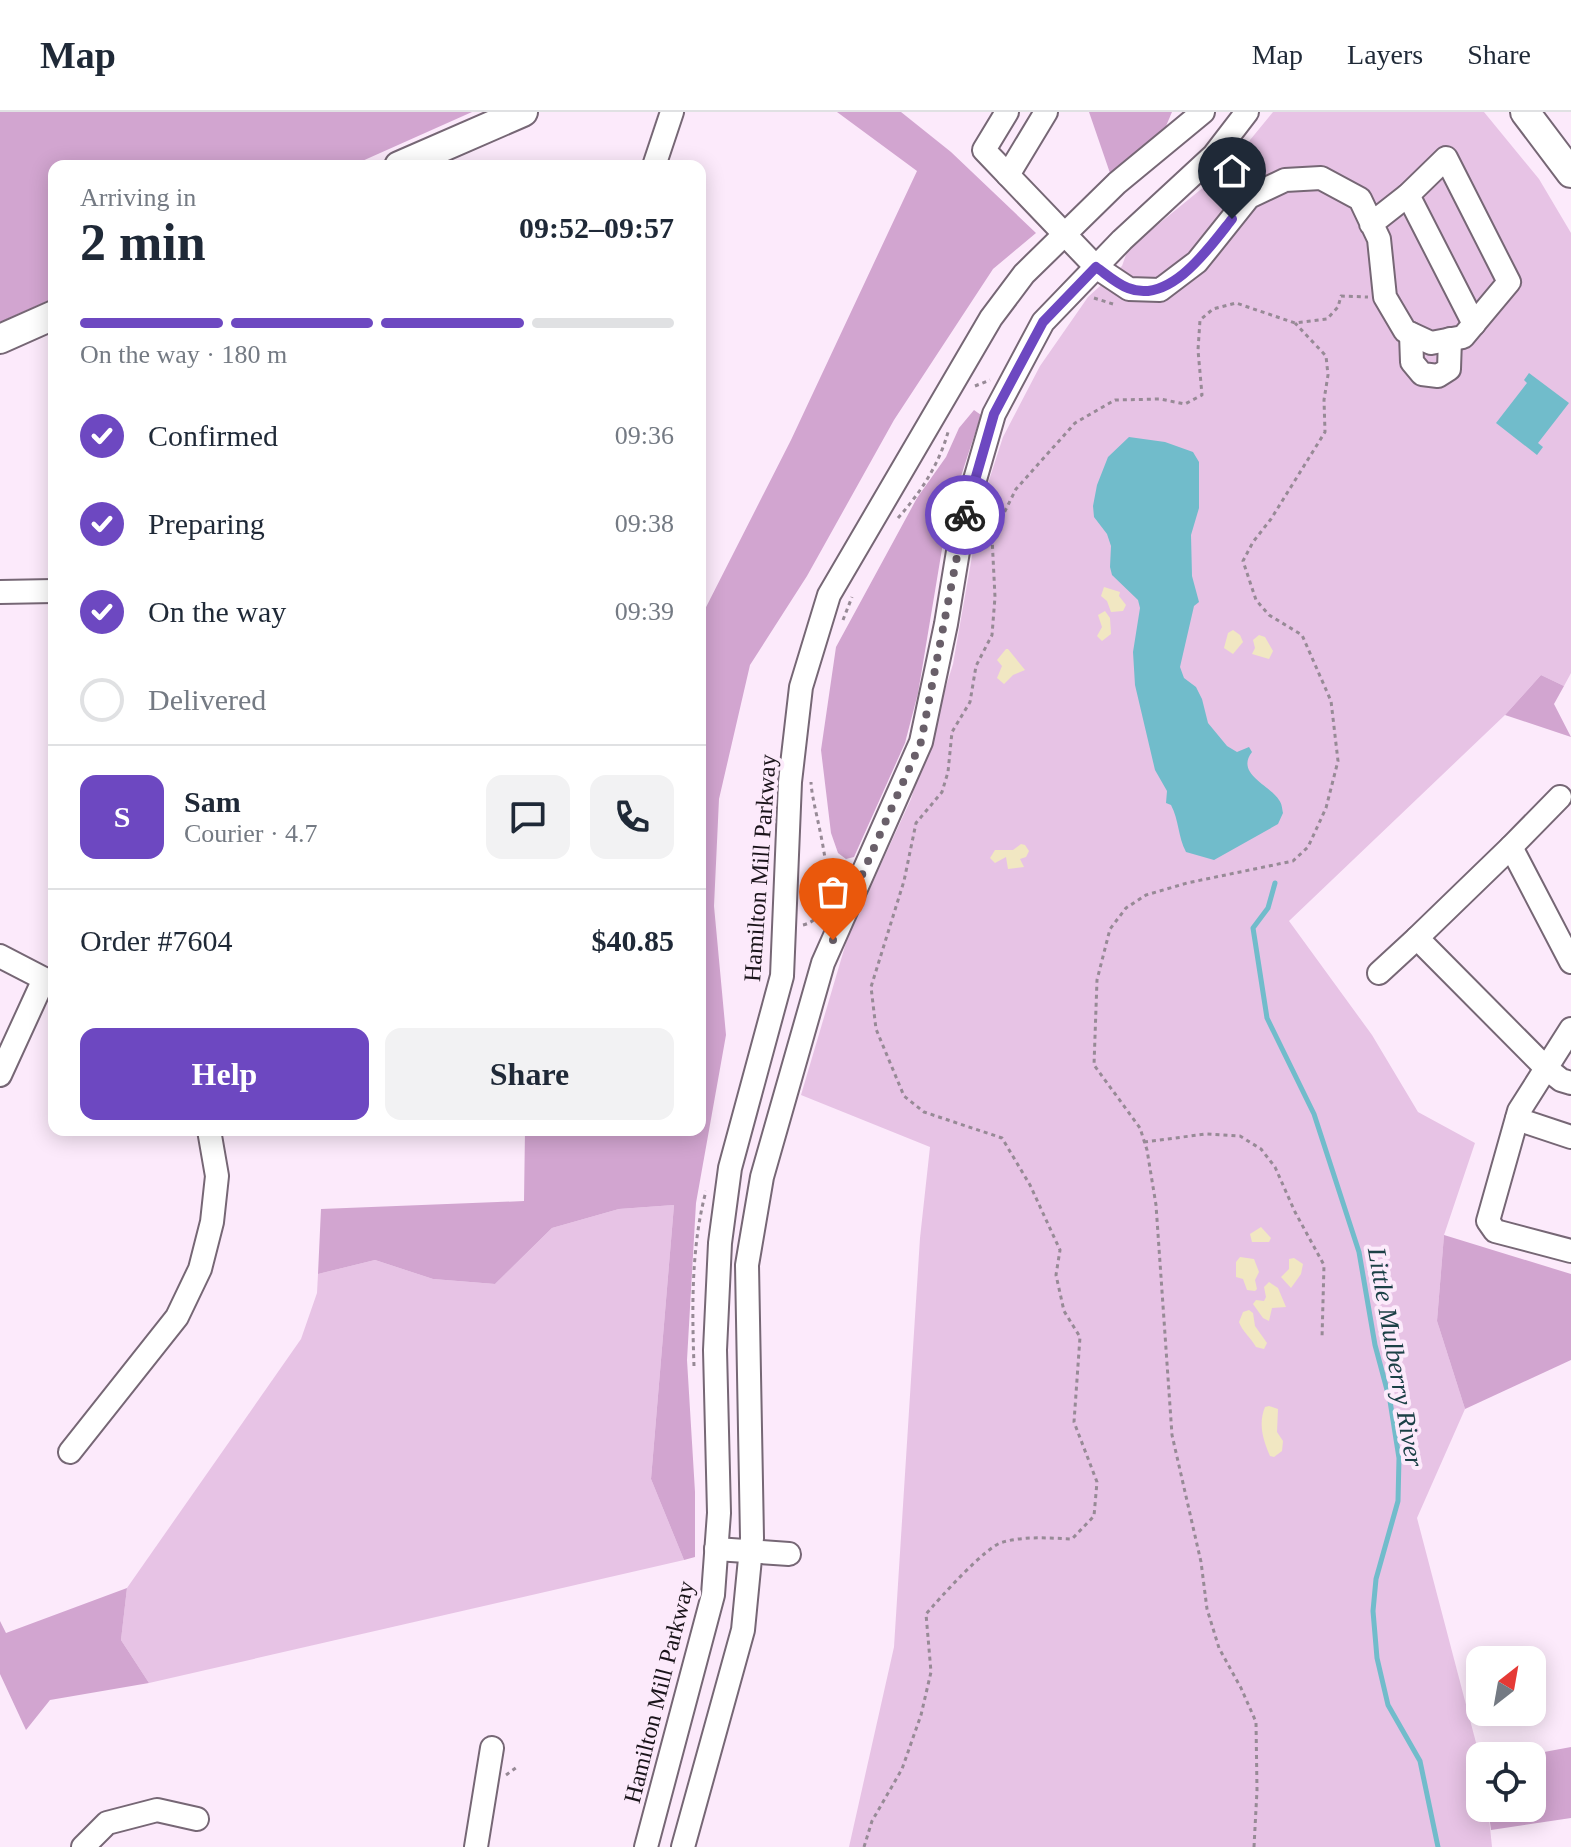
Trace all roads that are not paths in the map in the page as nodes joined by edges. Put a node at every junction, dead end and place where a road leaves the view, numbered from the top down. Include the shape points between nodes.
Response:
1 (523, 112) edge
2 (672, 112) edge
3 (990, 112) edge
4 (1007, 112) edge
5 (1046, 112) edge
6 (1203, 112) edge
7 (1247, 112) edge
8 (1536, 117) edge
9 (991, 138) junction
10 (413, 160) edge
11 (656, 160) edge
12 (1571, 173) edge
13 (1008, 175) junction
14 (1408, 195) junction
15 (1371, 224) junction
16 (1064, 235) junction
17 (1096, 267) junction
18 (48, 318) edge
19 (1474, 324) junction
20 (1411, 334) junction
21 (0, 339) edge
22 (1450, 339) junction
23 (48, 591) edge
24 (0, 592) edge
25 (1560, 797) dead end
26 (1511, 847) junction
27 (1417, 938) junction
28 (0, 956) edge
29 (1571, 962) edge
30 (1379, 973) dead end
31 (48, 980) edge
32 (48, 983) edge
33 (1571, 1029) edge
34 (1546, 1068) junction
35 (0, 1075) edge
36 (1571, 1083) edge
37 (1517, 1119) junction
38 (210, 1136) edge
39 (1571, 1137) edge
40 (1571, 1251) edge
41 (70, 1452) dead end
42 (716, 1549) junction
43 (751, 1551) junction
44 (789, 1554) dead end
45 (492, 1748) dead end
46 (197, 1819) dead end
47 (83, 1847) edge
48 (476, 1847) edge
49 (646, 1847) edge
50 (683, 1847) edge

1 - 10 main road
2 - 11 street
3 - 9 street via 984,122
4 - 9 street
5 - 13 street
6 - 16 street, Hamilton Mill Parkway
7 - 17 street via 1214,155
8 - 12 main road
9 - 13 street via 984,150
13 - 16 street
14 - 15 street
14 - 19 street
14 - 19 street via 1446,158 1509,282
15 - 17 street via 1360,199 1321,178 1285,180 1249,197 1197,262 1160,290 1129,289
15 - 20 street via 1379,239 1385,297
16 - 17 street
16 - 42 street, Hamilton Mill Parkway via 1024,274 991,318 829,595 801,687 790,782 782,976 730,1168 720,1243
17 - 43 street via 1043,322 994,414 963,521 921,742 823,963 762,1177 747,1265
18 - 21 main road
19 - 22 street via 1463,337
20 - 22 street via 1431,343
20 - 22 street via 1412,362 1422,374 1438,376 1449,369
23 - 24 street
25 - 26 street
26 - 27 street
26 - 29 street
27 - 30 street
27 - 34 street
28 - 31 street
32 - 35 street
33 - 34 street
34 - 36 street
34 - 37 street
37 - 39 street
37 - 40 street via 1488,1221 1495,1231
38 - 41 street via 217,1176 200,1269 177,1317
42 - 43 street
42 - 49 street, Hamilton Mill Parkway via 713,1595
43 - 44 street
43 - 50 street via 743,1630
45 - 48 street
46 - 47 street via 157,1810 107,1823

